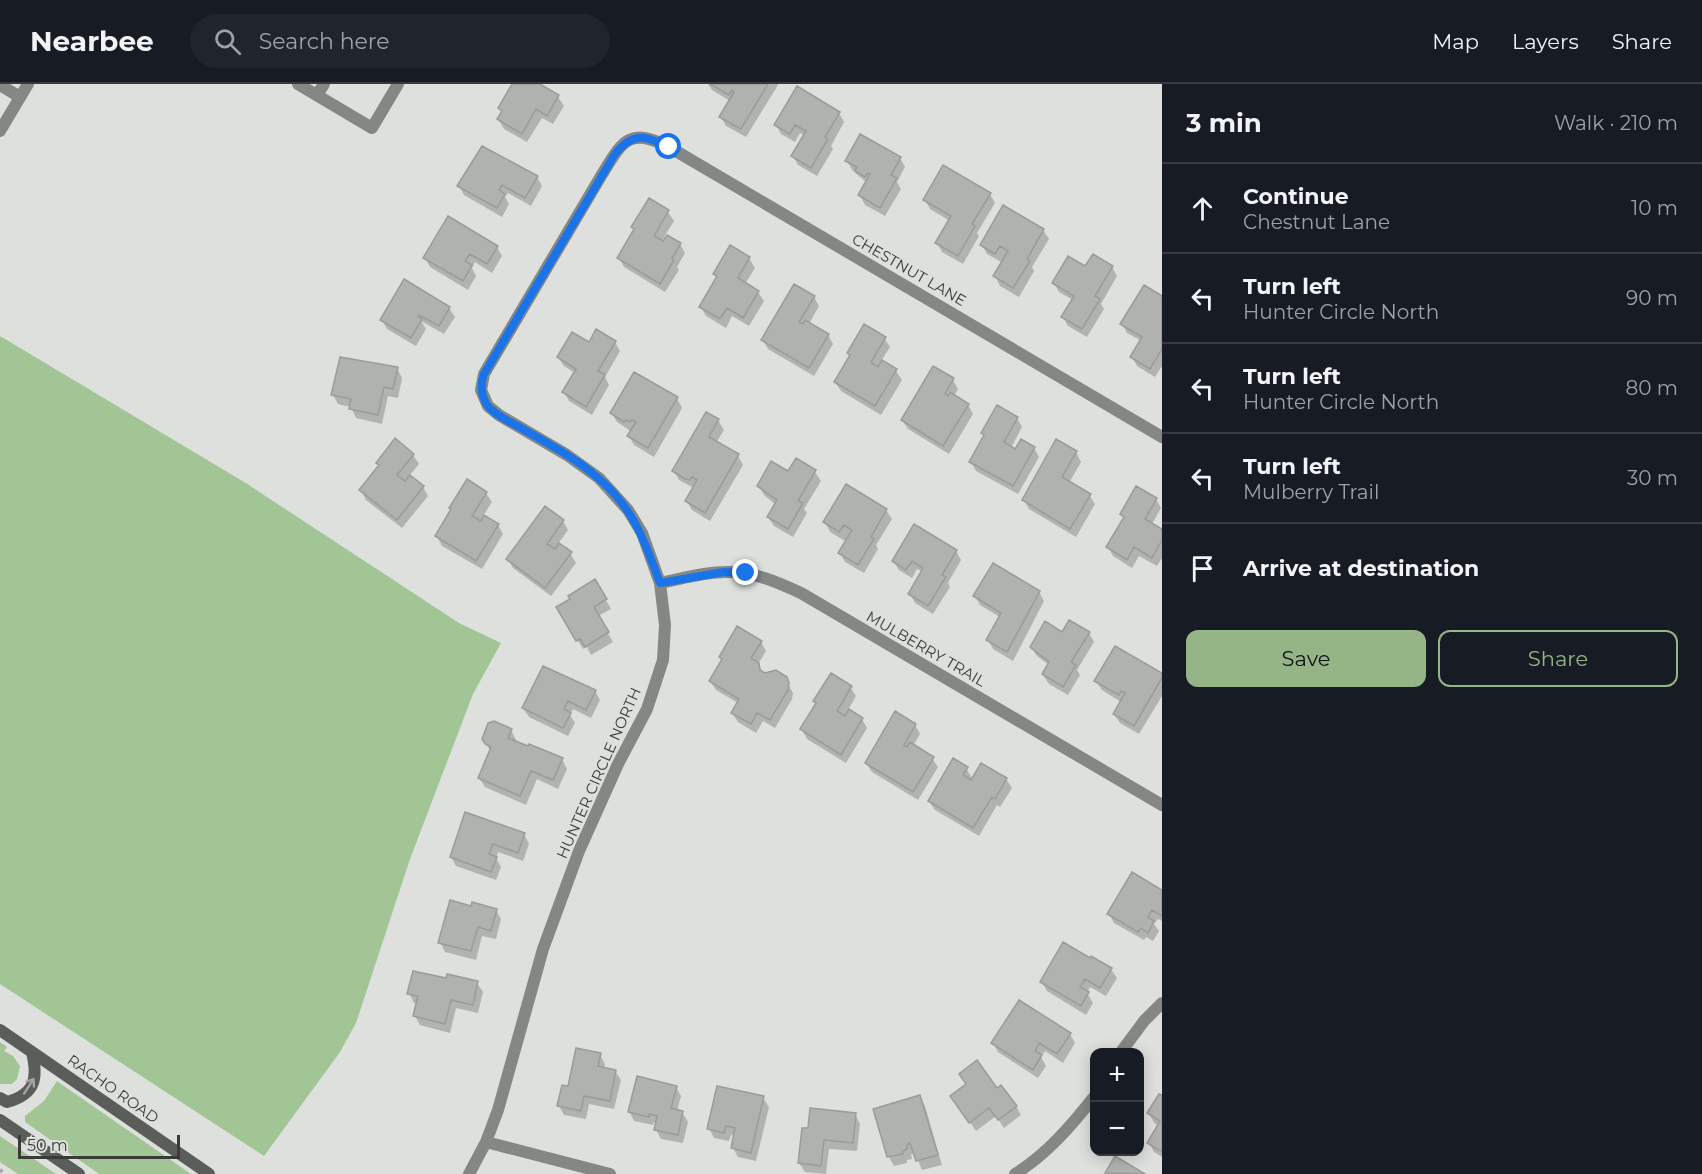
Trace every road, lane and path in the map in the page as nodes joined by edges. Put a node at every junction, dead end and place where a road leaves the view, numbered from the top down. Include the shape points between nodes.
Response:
1 (28, 84) edge
2 (298, 84) edge
3 (324, 84) edge
4 (398, 84) edge
5 (0, 85) edge
6 (317, 95) junction
7 (20, 97) junction
8 (0, 131) edge
9 (638, 137) joint
10 (1162, 437) edge
11 (660, 583) junction
12 (1162, 805) edge
13 (1162, 1003) edge
14 (0, 1030) edge
15 (1125, 1048) edge
16 (32, 1052) junction
17 (0, 1098) edge
18 (1091, 1102) edge
19 (0, 1120) edge
20 (486, 1142) junction
21 (0, 1170) edge
22 (6, 1174) edge
23 (79, 1174) edge
24 (209, 1174) edge
25 (469, 1174) edge
26 (610, 1174) edge
27 (1015, 1174) edge

1 - 7 street
2 - 6 street
3 - 6 street
4 - 6 street via 372,128
5 - 7 street
7 - 8 street
9 - 10 street, CHESTNUT LANE via 652,138 669,147
9 - 11 street, HUNTER CIRCLE NORTH via 624,142 615,154 484,374 481,390 488,406 499,415 599,478 628,510 642,533
11 - 12 street, MULBERRY TRAIL via 724,572 761,576 784,585
11 - 20 street, HUNTER CIRCLE NORTH via 665,625 663,660 647,709 601,799 559,903
13 - 15 street
14 - 16 street, RACHO ROAD
17 -> 16 street via 7,1102 20,1098 34,1084
16 - 24 street, RACHO ROAD
18 - 27 street via 1047,1150
19 - 23 street
20 - 25 street, HUNTER CIRCLE NORTH
20 - 26 street
21 - 22 path

